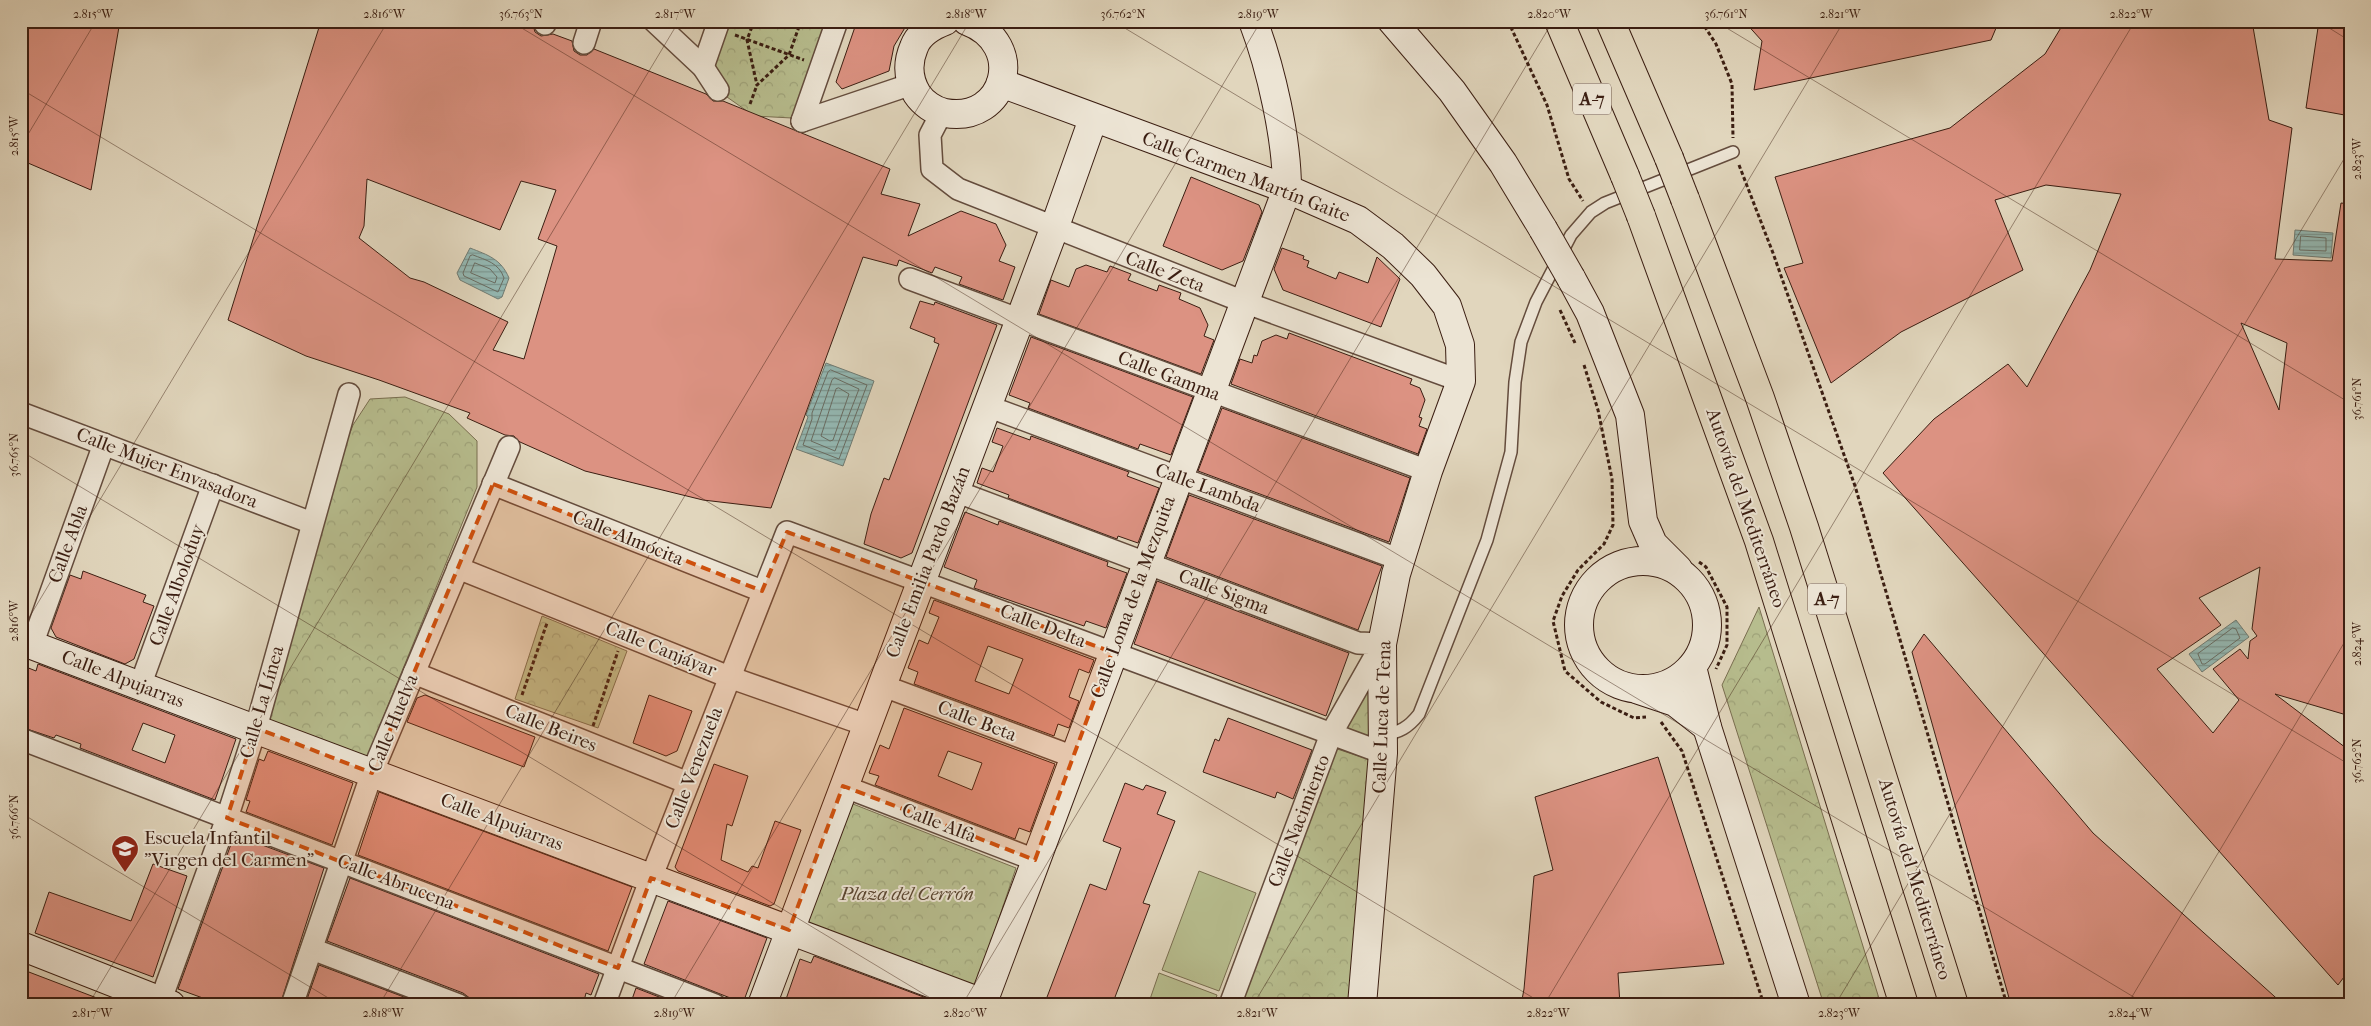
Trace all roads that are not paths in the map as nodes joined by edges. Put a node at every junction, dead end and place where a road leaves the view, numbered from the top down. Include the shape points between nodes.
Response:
1 (591, 21) edge
2 (654, 21) edge
3 (837, 21) edge
4 (945, 21) edge
5 (967, 21) edge
6 (1253, 21) edge
7 (1392, 21) edge
8 (1559, 21) edge
9 (1610, 21) edge
10 (717, 25) edge
11 (584, 43) dead end
12 (703, 67) junction
13 (1001, 83) junction
14 (912, 84) junction
15 (718, 90) dead end
16 (942, 112) junction
17 (1093, 119) junction
18 (1733, 152) road end
19 (1286, 189) junction
20 (1054, 229) junction
21 (910, 279) dead end
22 (1244, 302) junction
23 (1020, 319) junction
24 (1462, 381) junction
25 (1210, 392) junction
26 (349, 394) dead end
27 (987, 406) junction
28 (21, 413) edge
29 (104, 444) junction
30 (509, 447) dead end
31 (1428, 471) junction
32 (1178, 476) junction
33 (493, 484) junction
34 (213, 485) junction
35 (955, 491) junction
36 (1643, 521) junction
37 (312, 523) junction
38 (787, 532) joint
39 (1401, 560) junction
40 (1146, 563) junction
41 (1619, 564) junction
42 (1689, 566) junction
43 (458, 568) junction
44 (921, 581) junction
45 (762, 591) junction
46 (26, 643) edge
47 (1382, 644) junction
48 (1112, 652) junction
49 (1703, 672) junction
50 (414, 673) junction
51 (729, 677) junction
52 (882, 685) junction
53 (140, 686) junction
54 (1636, 689) junction
55 (866, 725) junction
56 (1707, 727) junction
57 (256, 728) junction
58 (1331, 734) junction
59 (21, 739) edge
60 (1383, 744) junction
61 (1074, 757) junction
62 (372, 773) junction
63 (688, 783) junction
64 (843, 786) junction
65 (227, 818) junction
66 (1035, 860) junction
67 (342, 861) junction
68 (651, 878) junction
69 (789, 930) junction
70 (21, 946) edge
71 (312, 949) junction
72 (618, 968) junction
73 (164, 1003) edge
74 (982, 1004) edge
75 (292, 1005) edge
76 (459, 1005) edge
77 (604, 1005) edge
78 (715, 1005) edge
79 (762, 1005) edge
80 (1230, 1005) edge
81 (1362, 1005) edge
82 (1796, 1005) edge
83 (1904, 1005) edge
84 (1954, 1005) edge

1 - 11 street
2 - 12 street
3 - 14 street via 802,121
4 - 14 street via 929,29 915,44 910,56
5 - 13 street via 992,36 1001,50 1004,67
6 - 19 street via 1264,49 1273,94 1286,167
7 - 36 street, bridge via 1452,90 1503,163 1590,313 1630,415
8 - 83 highway, Autovía del Mediterráneo / A-7, bridge via 1641,216 1760,541
9 - 84 highway, Autovía del Mediterráneo / A-7, bridge via 1669,158 1760,398 1804,527
10 - 12 street
12 - 15 street
13 - 16 street via 994,96 977,109 956,115
13 - 17 street, Calle Carmen Martín Gaite
14 - 16 street via 929,106
16 - 20 street, Calle Zeta via 930,135 932,169 958,189
17 - 19 street, Calle Carmen Martín Gaite
17 - 20 street, Calle Emilia Pardo Bazán
18 - 60 lane via 1605,203 1591,212 1571,235 1536,302 1521,342 1511,452 1487,540 1419,714 1409,726
19 - 22 street, Calle Loma de la Mezquita
19 - 24 street, Calle Carmen Martín Gaite via 1358,220 1393,246 1423,275 1447,306 1460,344
20 - 22 street, Calle Zeta
20 - 23 street, Calle Emilia Pardo Bazán
21 - 23 street, Calle Gamma
22 - 24 street, Calle Zeta
22 - 25 street, Calle Loma de la Mezquita
23 - 25 street, Calle Gamma
23 - 27 street, Calle Emilia Pardo Bazán
24 - 31 street, Calle Luca de Tena
25 - 31 street, Calle Gamma
25 - 32 street, Calle Loma de la Mezquita
26 - 37 street, Calle La Línea
27 - 32 street, Calle Lambda
27 - 35 street, Calle Emilia Pardo Bazán
28 - 29 street, Calle Mujer Envasadora
29 - 34 street, Calle Mujer Envasadora
29 - 46 street, Calle Abla
30 - 33 street, Calle Huelva
31 - 39 street, Calle Luca de Tena
32 - 39 street, Calle Lambda
32 - 40 street, Calle Loma de la Mezquita
33 - 43 street, Calle Huelva
33 - 45 street, Calle Almócita
34 - 37 street, Calle Mujer Envasadora
34 - 53 street, Calle Alboloduy
35 - 40 street, Calle Sigma
35 - 44 street, Calle Emilia Pardo Bazán
36 - 41 street
36 - 42 street via 1653,544
37 - 57 street, Calle La Línea
38 - 44 street, Calle Delta
38 - 45 street, Calle Venezuela
39 - 47 street, Calle Luca de Tena
40 - 47 street, Calle Sigma via 1358,643
40 - 48 street, Calle Loma de la Mezquita
41 - 42 street via 1636,560
41 - 54 street via 1600,576 1586,592 1579,612 1578,634 1585,654 1598,671 1616,683
42 - 49 street via 1706,611
43 - 50 street, Calle Huelva
43 - 51 street, Calle Canjáyar
44 - 48 street, Calle Delta
44 - 52 street, Calle Emilia Pardo Bazán
45 - 51 street, Calle Venezuela
46 - 53 street, Calle Alpujarras
47 - 58 street, Calle Nacimiento
47 - 60 street, Calle Luca de Tena
48 - 58 street, Calle Delta
48 - 61 street, Calle Loma de la Mezquita
49 - 54 street via 1657,688
49 - 56 street
50 - 62 street, Calle Huelva
50 - 63 street, Calle Beires
51 - 55 street, Calle Canjáyar
51 - 63 street, Calle Venezuela
52 - 55 street, Calle Emilia Pardo Bazán
52 - 61 street, Calle Beta
53 - 57 street, Calle Alpujarras
54 - 56 street via 1675,702
55 - 64 street, Calle Emilia Pardo Bazán
56 - 82 street
57 - 62 street, Calle Alpujarras
57 - 65 street, Calle La Línea
58 - 60 street, Calle Delta
58 - 80 street, Calle Nacimiento
59 - 65 street, Calle Abrucena
60 - 81 street, Calle Luca de Tena
61 - 66 street, Calle Loma de la Mezquita
62 - 67 street, Calle Huelva
62 - 68 street, Calle Alpujarras
63 - 68 street, Calle Venezuela
64 - 66 street, Calle Alfa
64 - 69 street, Calle Emilia Pardo Bazán
65 - 67 street, Calle Abrucena
65 - 73 street, Calle La Línea
66 - 74 street, Calle Loma de la Mezquita
67 - 71 street, Calle Huelva
67 - 72 street, Calle Abrucena
68 - 69 street, Calle Alpujarras
68 - 72 street, Calle Venezuela
69 - 74 street, Calle Alpujarras
69 - 79 street, Calle Emilia Pardo Bazán
70 - 73 street
71 - 75 street, Calle Huelva
71 - 76 street
72 - 77 street, Calle Venezuela
72 - 78 street, Calle Abrucena

